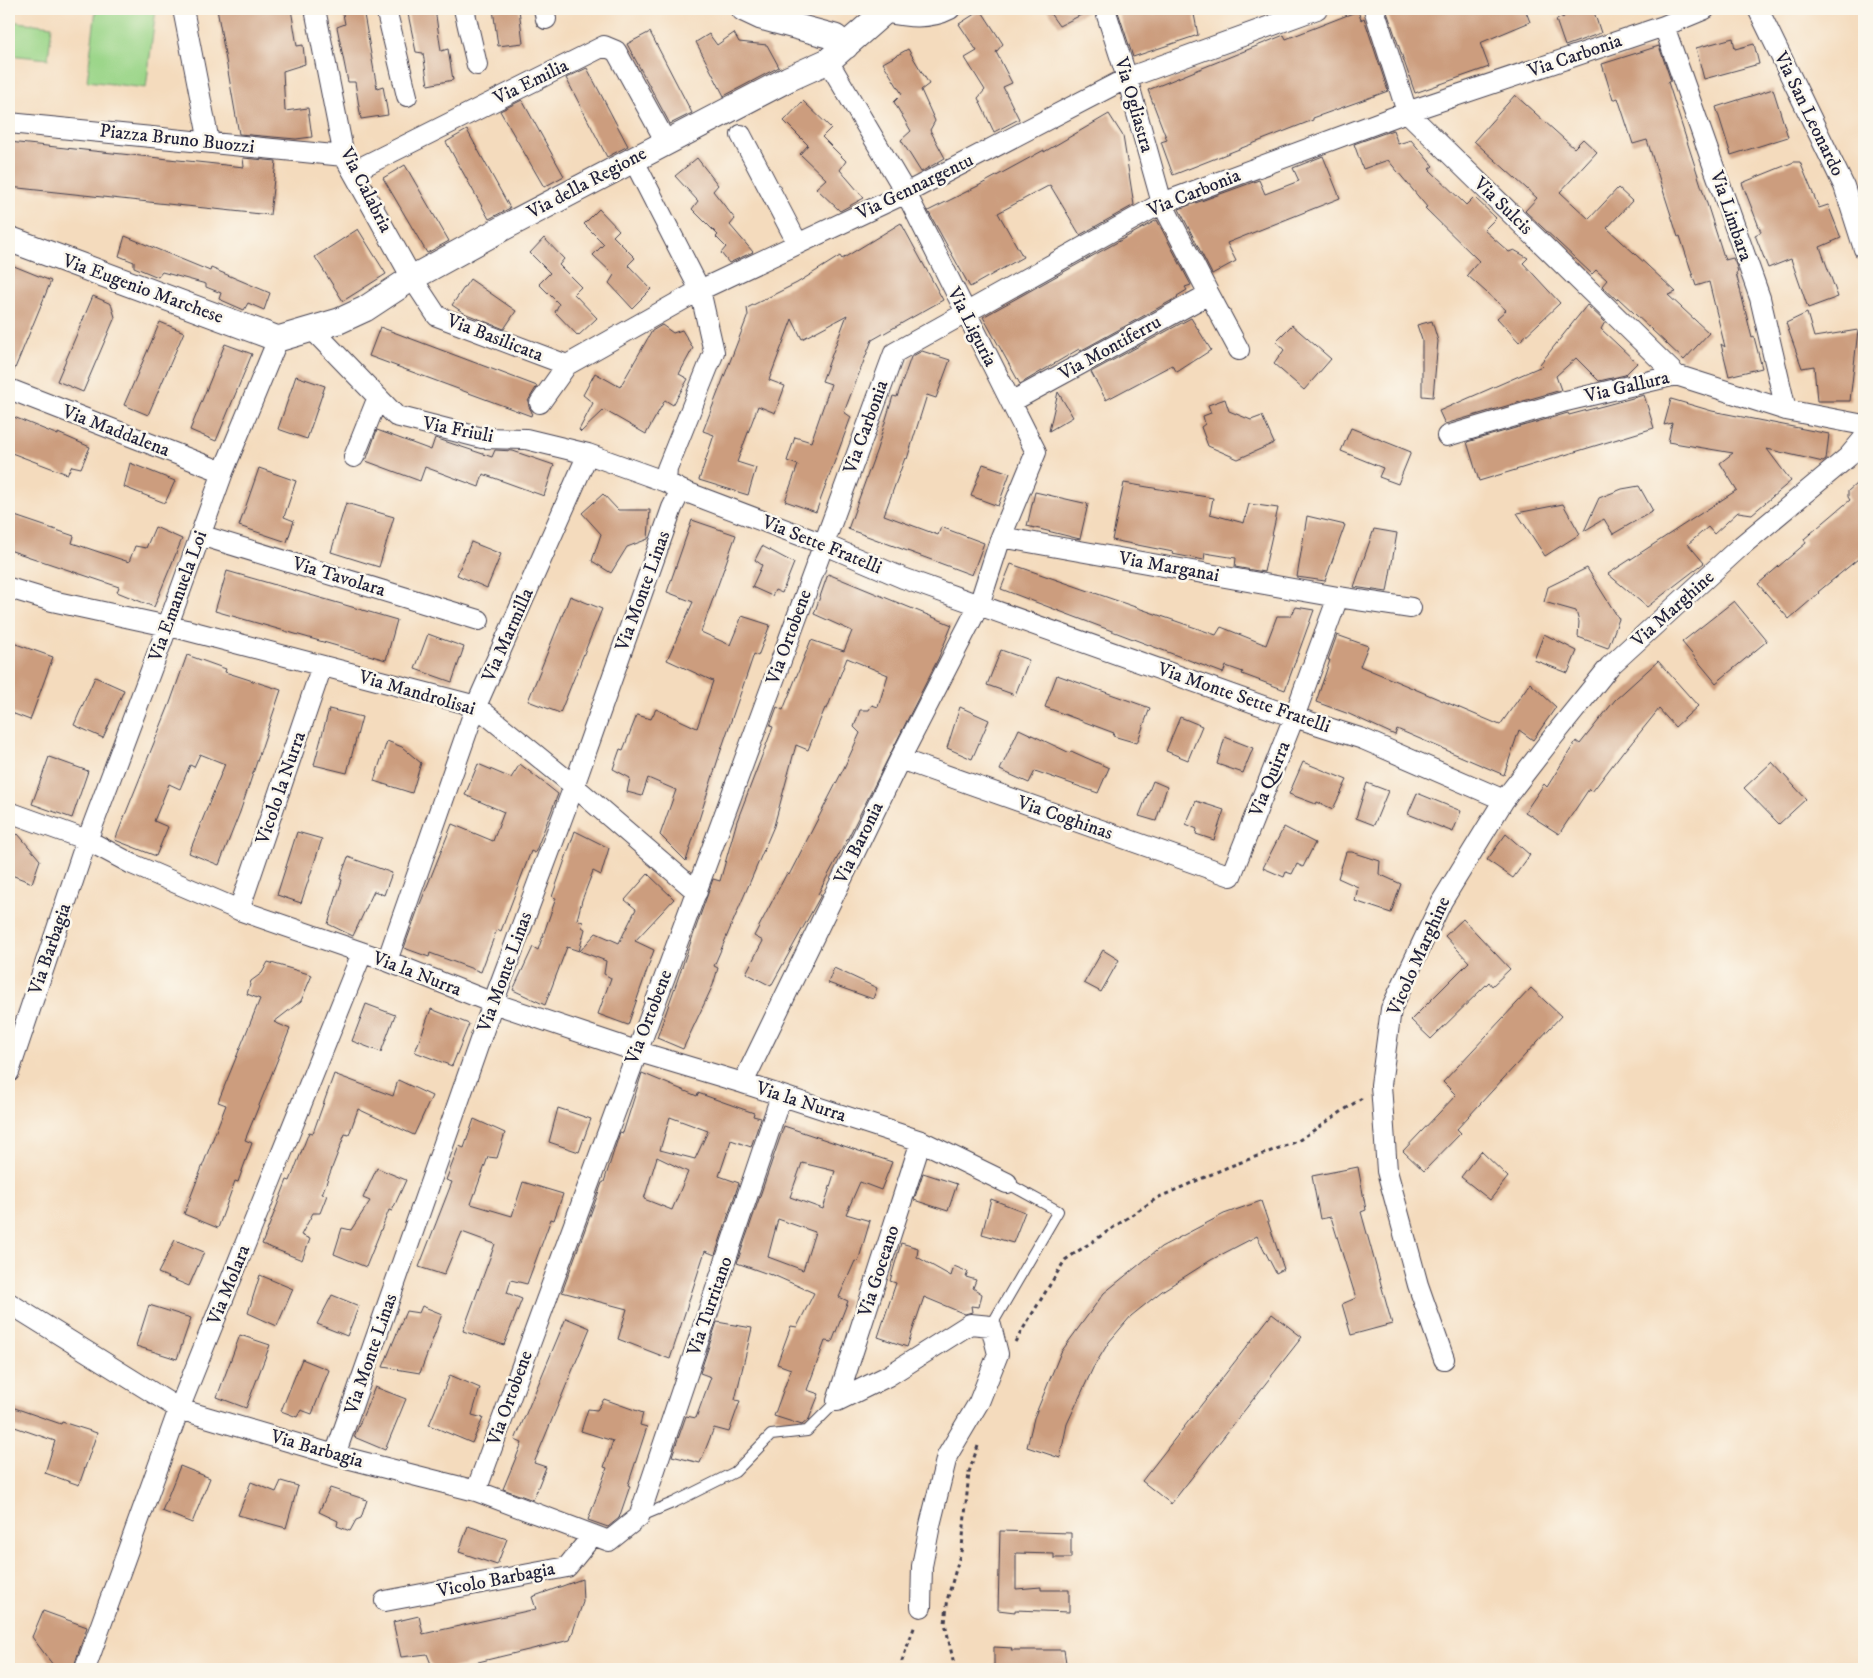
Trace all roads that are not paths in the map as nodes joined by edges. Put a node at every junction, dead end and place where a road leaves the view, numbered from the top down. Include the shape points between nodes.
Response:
1 (184, 9) edge
2 (315, 9) edge
3 (386, 9) edge
4 (464, 9) edge
5 (744, 9) edge
6 (950, 9) edge
7 (1105, 9) edge
8 (1317, 9) edge
9 (1374, 9) edge
10 (1706, 9) edge
11 (1758, 9) edge
12 (884, 10) edge
13 (1664, 26) junction
14 (837, 54) junction
15 (477, 65) dead end
16 (1128, 78) junction
17 (407, 96) dead end
18 (1407, 112) junction
19 (9, 123) edge
20 (741, 135) dead end
21 (209, 142) junction
22 (666, 142) junction
23 (633, 158) junction
24 (349, 163) junction
25 (906, 194) junction
26 (1162, 203) junction
27 (9, 239) edge
28 (798, 244) junction
29 (1864, 249) edge
30 (412, 278) junction
31 (700, 290) junction
32 (1209, 294) junction
33 (965, 313) junction
34 (312, 330) junction
35 (278, 339) junction
36 (1239, 350) dead end
37 (567, 365) junction
38 (1676, 375) junction
39 (9, 389) edge
40 (378, 398) junction
41 (540, 402) dead end
42 (1010, 402) junction
43 (1786, 410) junction
44 (1864, 424) edge
45 (1448, 436) dead end
46 (1864, 438) edge
47 (588, 454) junction
48 (354, 457) dead end
49 (223, 472) junction
50 (673, 486) junction
51 (200, 535) junction
52 (1000, 537) junction
53 (823, 544) junction
54 (9, 588) edge
55 (1338, 597) junction
56 (979, 605) junction
57 (1411, 608) dead end
58 (479, 620) dead end
59 (168, 625) junction
60 (322, 666) junction
61 (476, 706) junction
62 (1294, 717) junction
63 (900, 759) junction
64 (574, 786) junction
65 (1504, 800) junction
66 (9, 812) edge
67 (84, 847) junction
68 (1231, 876) joint
69 (696, 892) junction
70 (239, 910) junction
71 (362, 953) junction
72 (387, 961) junction
73 (494, 1003) junction
74 (636, 1051) junction
75 (9, 1072) edge
76 (743, 1083) junction
77 (781, 1096) junction
78 (921, 1141) junction
79 (1007, 1183) joint
80 (9, 1303) edge
81 (990, 1326) junction
82 (1444, 1359) dead end
83 (837, 1401) junction
84 (179, 1410) junction
85 (335, 1455) junction
86 (476, 1491) junction
87 (639, 1517) junction
88 (593, 1534) junction
89 (385, 1601) dead end
90 (921, 1608) road end
91 (85, 1669) edge

1 - 21 street
2 - 24 street, Via Calabria
3 - 17 street
4 - 15 street
5 - 14 street via 835,38
6 - 12 street via 938,15 910,17
7 - 16 street, Via Ogliastra
8 - 16 street, Via Gennargentu
9 - 18 street, Via Sulcis
10 - 13 street, Via Carbonia
11 - 29 street, Via San Leonardo via 1844,186
12 - 14 street, Via della Regione
13 - 18 street, Via Carbonia
13 - 43 street, Via Limbara via 1760,298
14 - 22 street, Via della Regione
14 - 25 street, Via Liguria
16 - 25 street, Via Gennargentu
16 - 26 street, Via Ogliastra
18 - 26 street, Via Carbonia
18 - 38 street, Via Sulcis
19 - 21 street, Piazza Bruno Buozzi
20 - 28 street
21 - 24 street, Piazza Bruno Buozzi
22 - 23 street, Via della Regione
22 - 24 street, Via Emilia via 616,51 604,46
23 - 30 street, Via della Regione
23 - 31 street
24 - 30 street, Via Calabria
25 - 28 street, Via Gennargentu
25 - 33 street, Via Liguria
26 - 32 street
26 - 33 street, Via Carbonia
27 - 35 street, Via Eugenio Marchese
28 - 31 street, Via Gennargentu
30 - 34 street, Via della Regione via 365,309
30 - 37 street, Via Basilicata via 437,316
31 - 37 street, Via Gennargentu
31 - 50 street via 714,352 667,469
32 - 36 street
32 - 42 street, Via Montiferru
33 - 42 street, Via Liguria
33 - 53 street, Via Carbonia via 894,353
34 - 35 street, Via della Regione
34 - 40 street, Via Friuli
35 - 49 street, Via Emanuela Loi
37 - 41 street
38 - 43 street, Via Gallura
38 - 45 street, Via Gallura via 1566,401
39 - 49 street, Via Maddalena
40 - 47 street, Via Friuli via 396,416 482,438 526,439
40 - 48 street
42 - 52 street, Via Liguria via 1036,452
43 - 44 street, Via Gallura
46 - 65 street, Via Marghine via 1848,457 1740,547 1610,666
47 - 50 street, Via Friuli
47 - 61 street, Via Marmilla
49 - 51 street, Via Emanuela Loi
50 - 53 street, Via Sette Fratelli
50 - 64 street, Via Monte Linas via 672,508
51 - 58 street, Via Tavolara
51 - 59 street, Via Emanuela Loi
52 - 55 street, Via Marganai
52 - 56 street, Via Liguria
53 - 56 street, Via Sette Fratelli via 903,578
53 - 69 street, Via Ortobene
54 - 59 street, Via Mandrolisai via 52,601
55 - 57 street, Via Marganai
55 - 62 street, Via Quirra
56 - 62 street, Via Monte Sette Fratelli
56 - 63 street, Via Baronia
59 - 60 street, Via Mandrolisai
59 - 67 street, Via Emanuela Loi
60 - 61 street, Via Mandrolisai
60 - 70 street, Vicolo la Nurra
61 - 64 street, Via Mandrolisai
61 - 72 street, Via Marmilla
62 - 65 street, Via Monte Sette Fratelli via 1364,739
62 - 68 street, Via Quirra
63 - 68 street, Via Coghinas
63 - 76 street, Via Baronia
64 - 69 street, Via Mandrolisai
64 - 73 street, Via Monte Linas
65 - 82 street, Vicolo Marghine via 1442,901 1391,1009 1381,1085 1387,1170 1418,1284
66 - 67 street, Via la Nurra
67 - 70 street, Via la Nurra
67 - 75 street, Via Barbagia
69 - 74 street, Via Ortobene
70 - 71 street, Via la Nurra
71 - 72 street, Via la Nurra
71 - 84 street, Via Molara
72 - 73 street, Via la Nurra
73 - 74 street, Via la Nurra
73 - 85 street, Via Monte Linas
74 - 76 street, Via la Nurra
74 - 86 street, Via Ortobene
76 - 77 street, Via la Nurra
77 - 78 street, Via la Nurra
77 - 87 street, Via Turritano
78 - 79 street, Via la Nurra
78 - 83 street, Via Goceano
79 - 81 lane via 1058,1211
80 - 84 street, Via Barbagia
81 - 83 street via 970,1324 888,1376
81 - 90 street via 998,1354 979,1402 947,1456 924,1558
83 - 87 lane via 807,1431 771,1435 735,1472
84 - 85 street, Via Barbagia
84 - 91 street, Via Molara
85 - 86 street, Via Barbagia
86 - 88 street, Via Barbagia
87 - 88 street, Via Barbagia via 609,1541
88 - 89 street, Vicolo Barbagia via 567,1567

